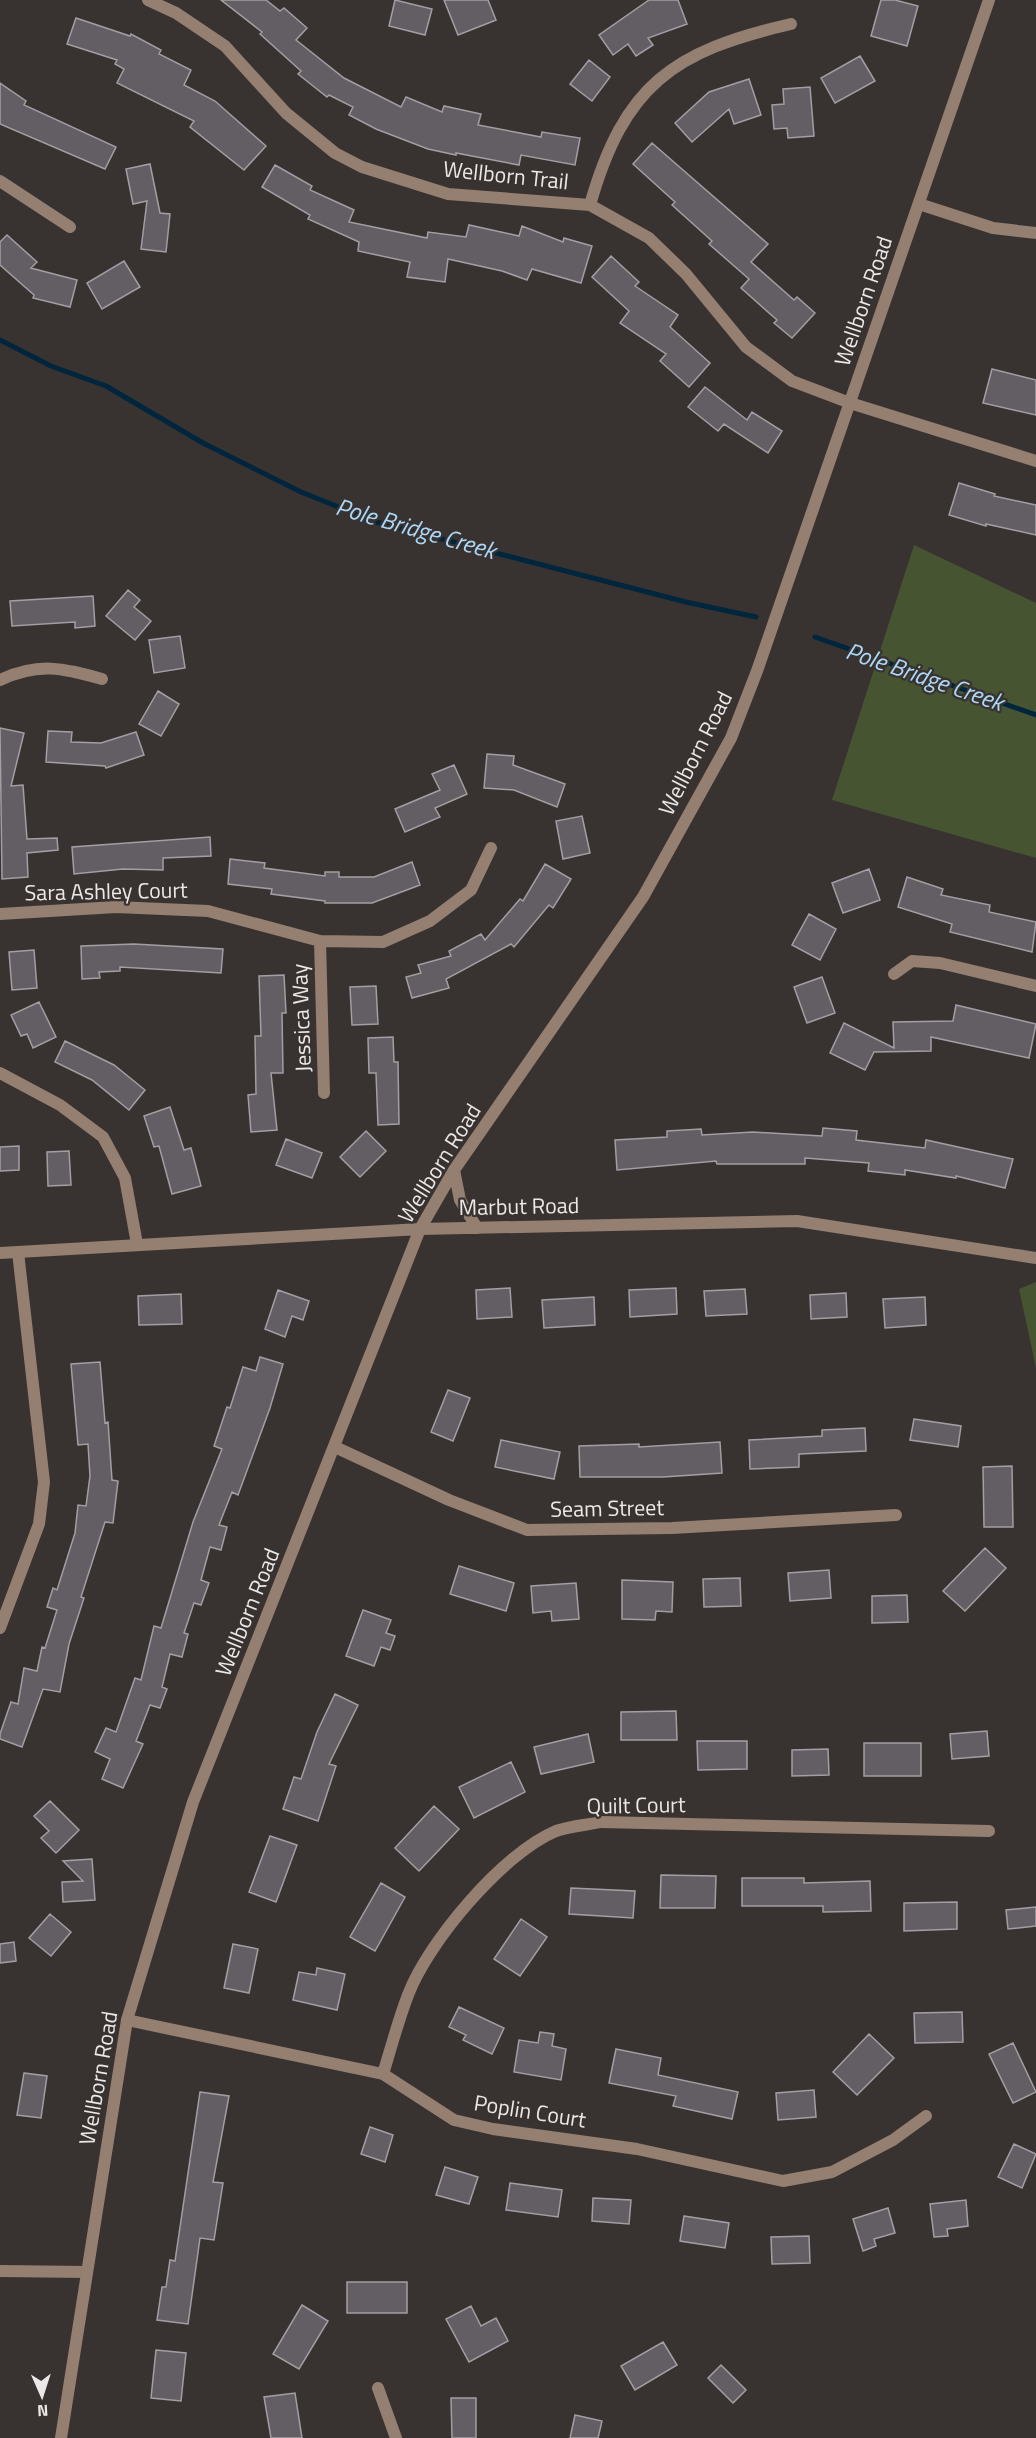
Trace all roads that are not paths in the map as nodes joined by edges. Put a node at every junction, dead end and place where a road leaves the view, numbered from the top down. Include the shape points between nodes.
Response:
1 (148, 0) edge
2 (989, 0) edge
3 (791, 24) dead end
4 (0, 181) edge
5 (919, 204) junction
6 (590, 205) junction
7 (70, 226) dead end
8 (1036, 233) edge
9 (850, 403) junction
10 (1036, 460) edge
11 (102, 679) dead end
12 (0, 680) edge
13 (491, 848) dead end
14 (0, 914) edge
15 (320, 941) junction
16 (894, 974) dead end
17 (1036, 986) edge
18 (0, 1073) edge
19 (324, 1093) dead end
20 (454, 1170) junction
21 (477, 1228) junction
22 (420, 1229) junction
23 (137, 1244) junction
24 (18, 1252) junction
25 (0, 1253) edge
26 (1036, 1258) edge
27 (335, 1448) junction
28 (896, 1515) dead end
29 (0, 1628) edge
30 (989, 1831) dead end
31 (127, 2020) junction
32 (383, 2074) junction
33 (926, 2116) dead end
34 (0, 2271) edge
35 (87, 2272) junction
36 (378, 2388) dead end
37 (61, 2438) edge
38 (396, 2438) edge

1 - 6 street, Wellborn Trail via 176,13 225,46 286,112 335,153 362,167 448,194
2 - 5 street, Wellborn Road
3 - 6 street via 712,46 661,78 631,110 611,141
4 - 7 street
5 - 8 street via 993,228
5 - 9 street, Wellborn Road
6 - 9 street, Wellborn Trail via 649,238 686,274 746,347 792,381
9 - 10 street, Wellborn Trail
9 - 20 street, Wellborn Road via 731,738 643,897
11 - 12 street via 45,668 21,671
13 - 15 street, Sara Ashley Court via 471,890 430,921 383,942
14 - 15 street, Sara Ashley Court via 116,907 208,911
15 - 19 street, Jessica Way
16 - 17 street via 912,961 940,963
18 - 23 street via 60,1106 103,1137 125,1178
20 - 21 street via 460,1200
20 - 22 street, Wellborn Road
21 - 22 street, Marbut Road
21 - 26 street, Marbut Road via 796,1221
22 - 23 street, Marbut Road
22 - 27 street, Wellborn Road
23 - 24 street, Marbut Road
24 - 25 street, Marbut Road
24 - 29 street via 44,1482 39,1524
27 - 28 street, Seam Street via 449,1500 527,1530 672,1528
27 - 31 street, Wellborn Road via 193,1802
30 - 32 street, Quilt Court via 601,1822 557,1831 514,1856 481,1889 435,1948 409,1993
31 - 32 street, Poplin Court
31 - 35 street, Wellborn Road
32 - 33 street, Poplin Court via 454,2120 638,2149 783,2181 832,2172 893,2140
34 - 35 street
35 - 37 street, Wellborn Road
36 - 38 street

